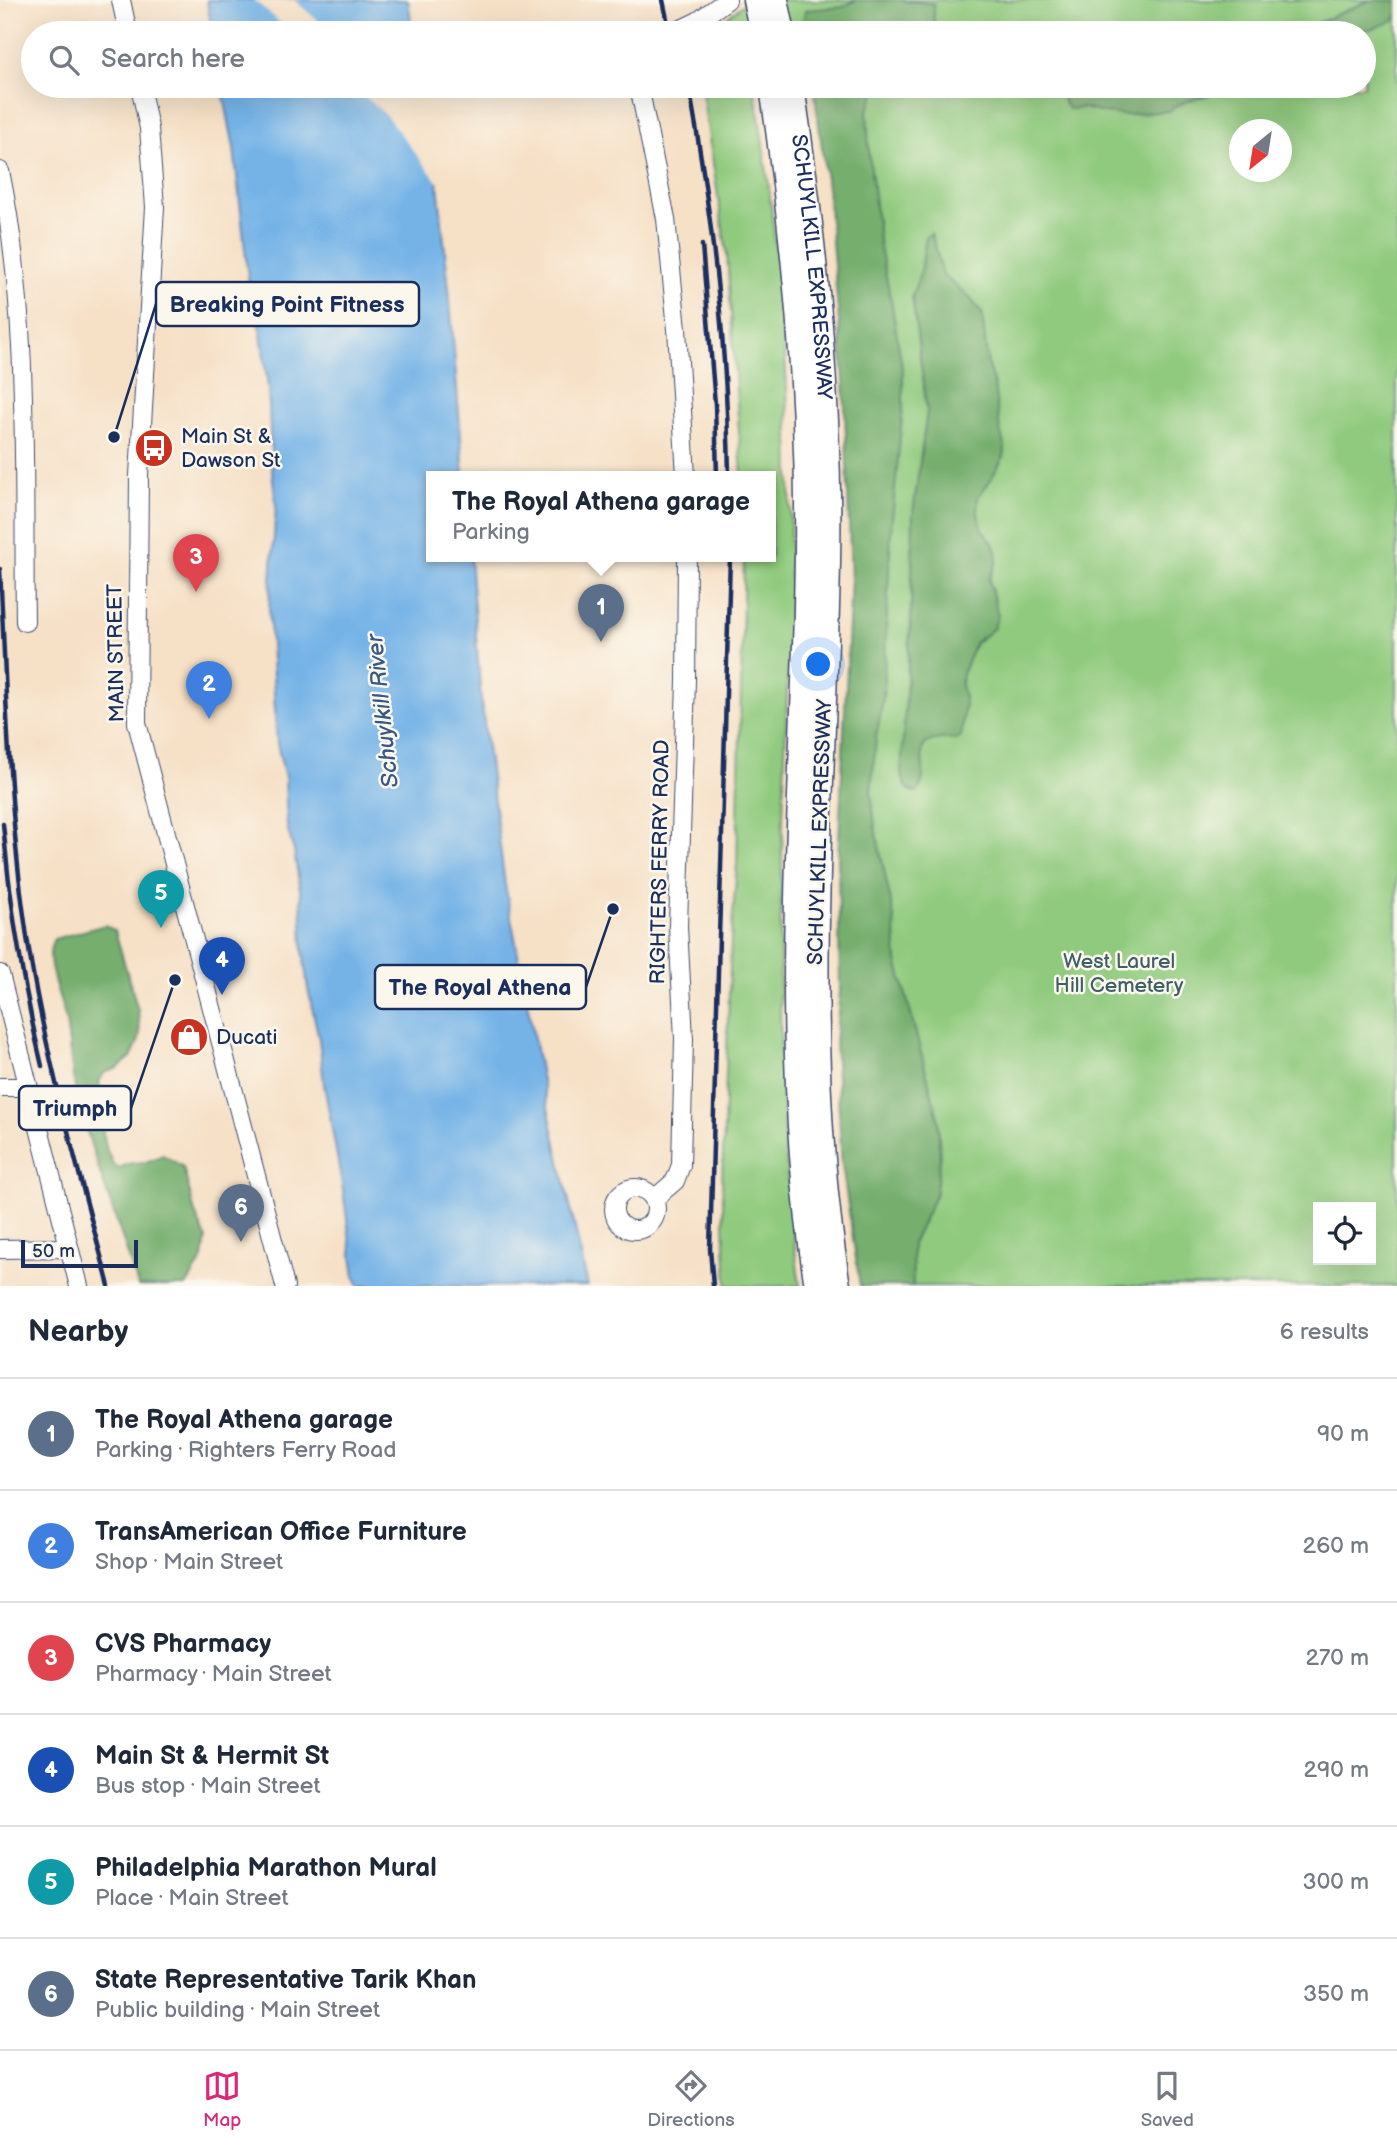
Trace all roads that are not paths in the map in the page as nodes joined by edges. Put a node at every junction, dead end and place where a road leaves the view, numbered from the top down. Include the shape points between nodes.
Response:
1 (121, 0) edge
2 (727, 0) edge
3 (755, 0) edge
4 (776, 0) edge
5 (125, 21) edge
6 (698, 21) edge
7 (759, 21) edge
8 (780, 21) edge
9 (143, 98) edge
10 (641, 98) edge
11 (774, 98) edge
12 (794, 98) edge
13 (0, 171) edge
14 (686, 471) edge
15 (687, 562) edge
16 (24, 622) dead end
17 (0, 974) edge
18 (0, 1087) edge
19 (28, 1087) junction
20 (654, 1199) dead end
21 (0, 1248) edge
22 (69, 1248) junction
23 (79, 1286) edge
24 (285, 1286) edge
25 (817, 1286) edge
26 (838, 1286) edge

1 - 5 street
2 - 6 street
3 - 7 highway
4 - 8 highway
9 - 24 street, MAIN STREET via 155,208 139,475 137,723
10 - 14 street via 666,219
11 - 25 highway, SCHUYLKILL EXPRESSWAY via 788,195 804,381 807,560 795,1009 804,1172
12 - 26 highway, SCHUYLKILL EXPRESSWAY via 818,288 825,402 828,560 816,994 824,1167
13 - 16 street via 11,234 22,387
15 - 20 street, RIGHTERS FERRY ROAD via 678,915 684,1039 681,1165 675,1181
17 - 19 street
18 - 19 street
19 - 22 street
21 - 22 street
22 - 23 street

